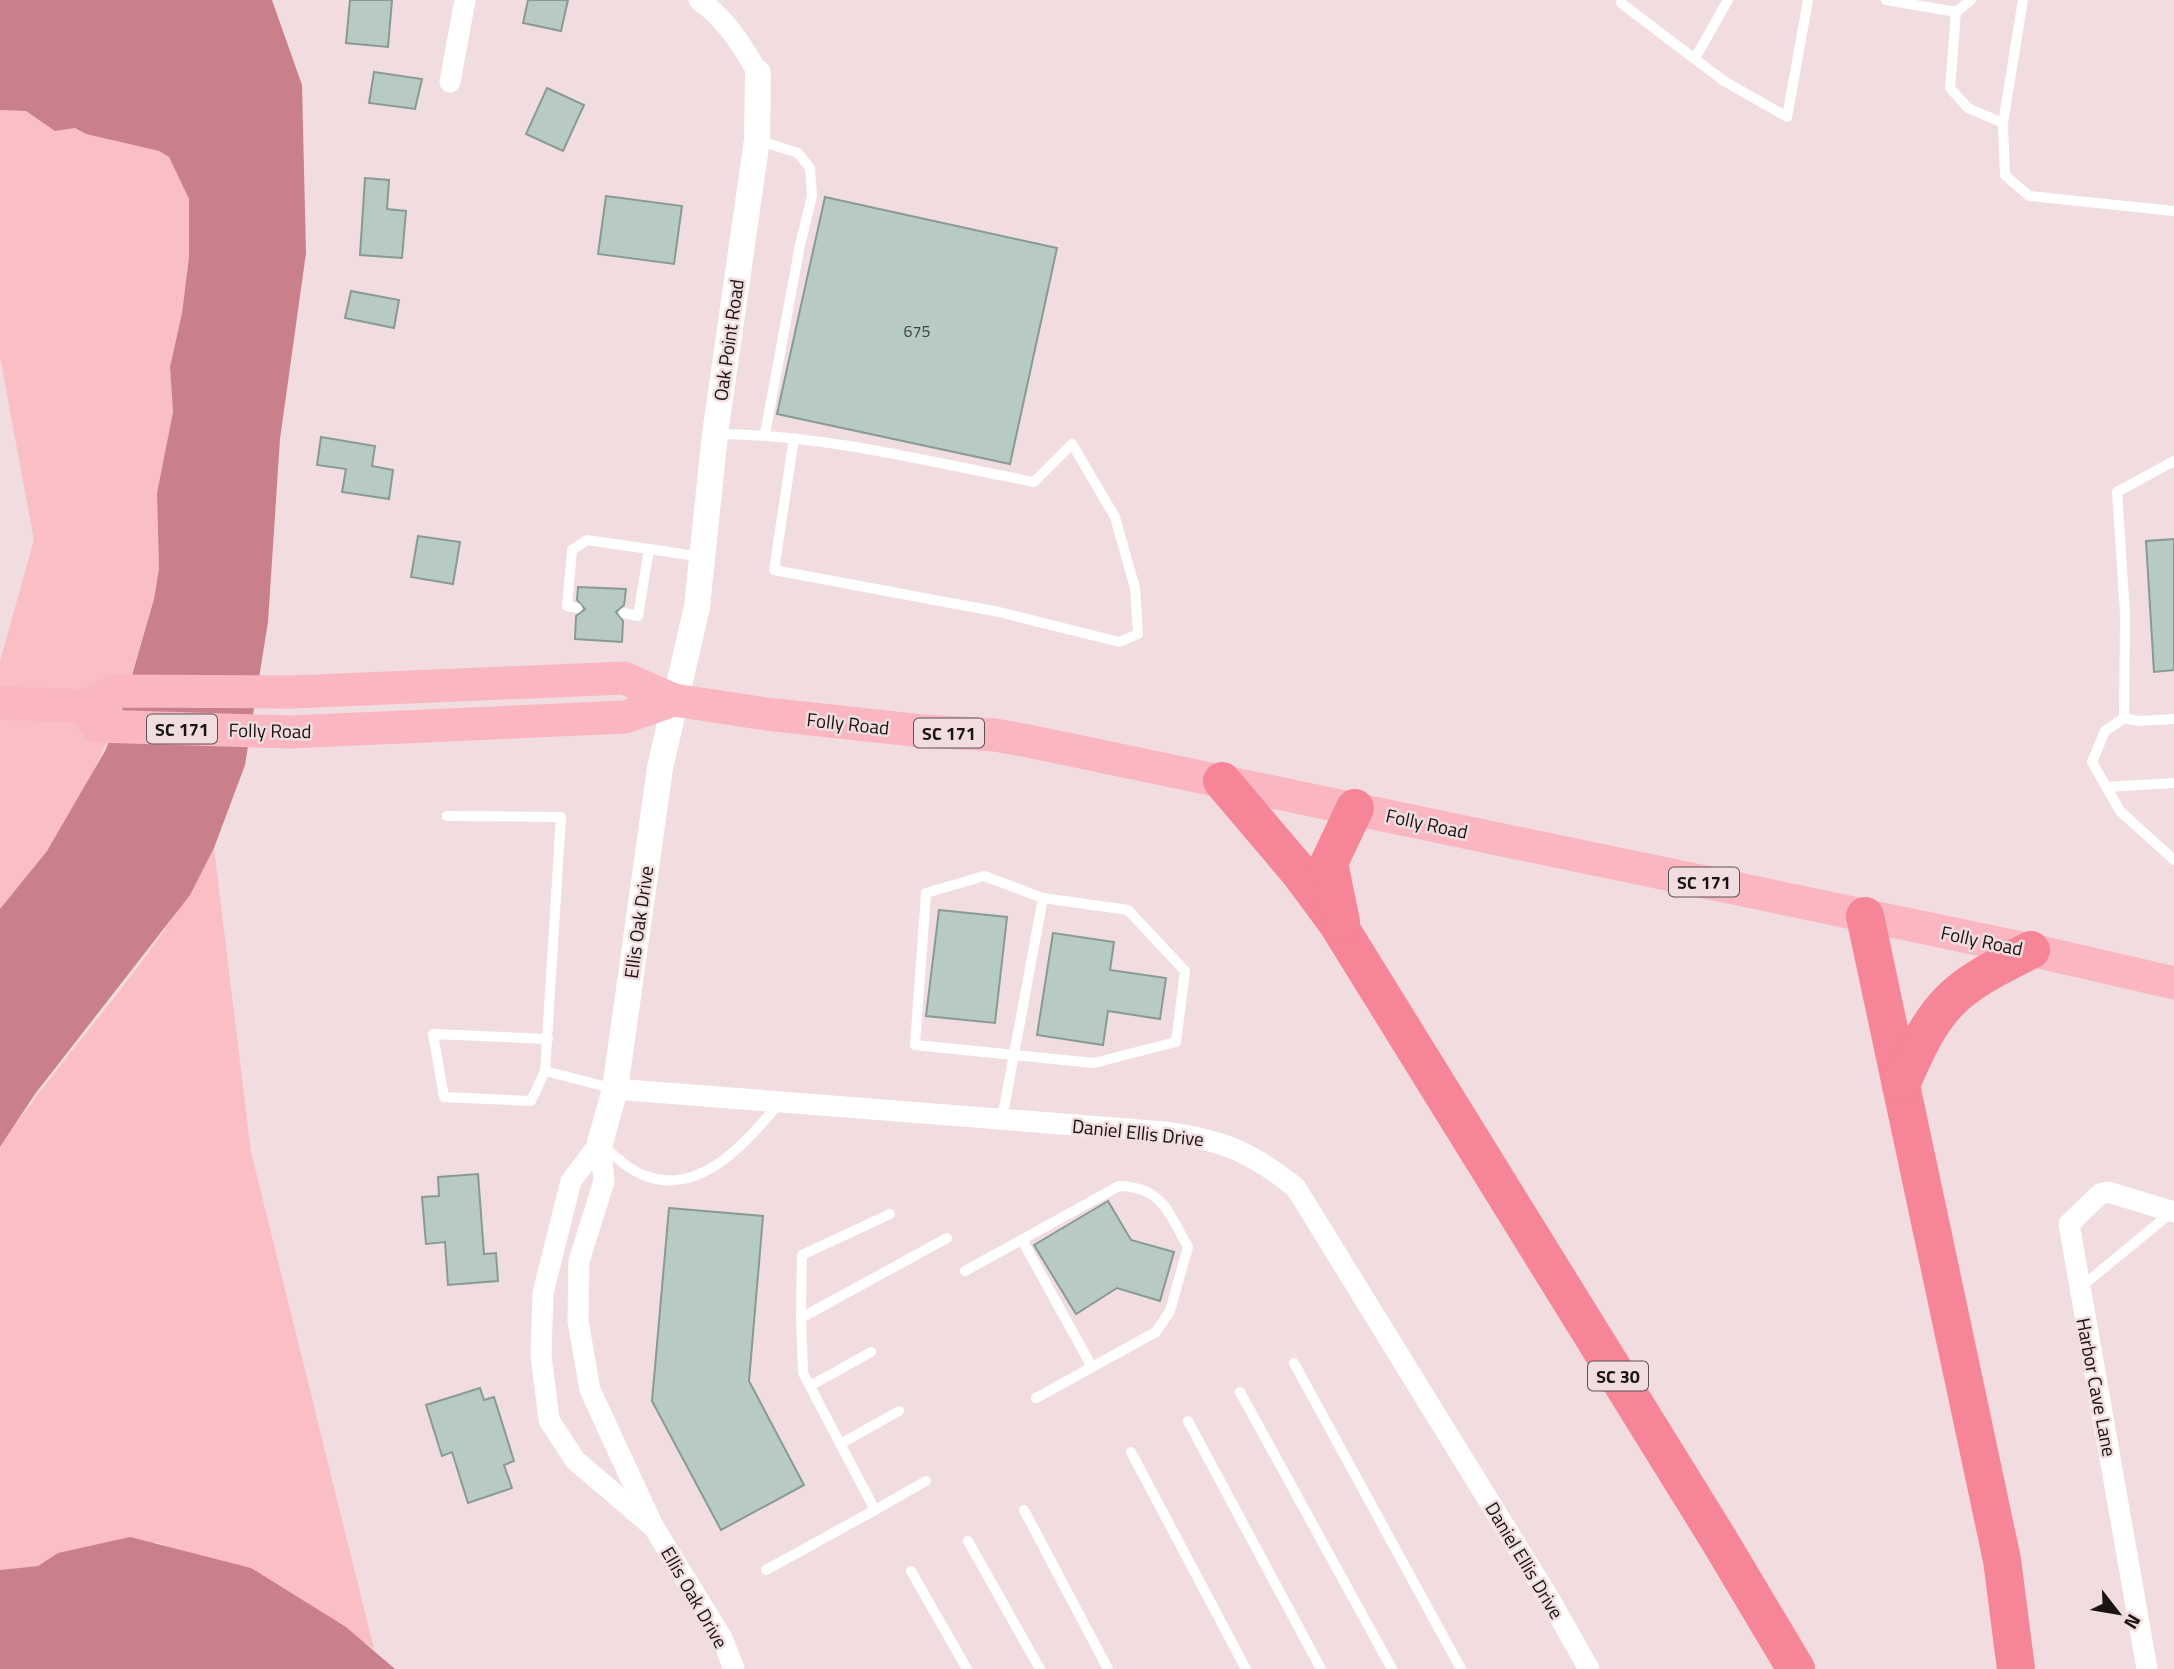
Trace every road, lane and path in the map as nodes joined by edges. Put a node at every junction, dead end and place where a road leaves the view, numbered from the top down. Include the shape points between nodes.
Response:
1 (465, 0) edge
2 (699, 0) edge
3 (1622, 0) edge
4 (1728, 0) edge
5 (1808, 0) edge
6 (1889, 0) edge
7 (1971, 0) edge
8 (2023, 0) edge
9 (1956, 12) junction
10 (1695, 58) junction
11 (758, 73) joint
12 (450, 82) dead end
13 (2003, 123) junction
14 (757, 140) junction
15 (2174, 211) edge
16 (715, 434) junction
17 (765, 434) junction
18 (794, 438) junction
19 (2174, 461) edge
20 (649, 549) junction
21 (702, 557) junction
22 (577, 608) dead end
23 (624, 613) dead end
24 (674, 700) junction
25 (0, 703) edge
26 (84, 706) junction
27 (2124, 718) junction
28 (2174, 719) edge
29 (1223, 782) junction
30 (2174, 783) edge
31 (2106, 787) junction
32 (1355, 808) junction
33 (447, 816) dead end
34 (2174, 860) edge
35 (1042, 898) junction
36 (1865, 916) junction
37 (1343, 934) junction
38 (2031, 950) junction
39 (2174, 983) edge
40 (548, 1039) junction
41 (1015, 1053) junction
42 (545, 1071) junction
43 (1901, 1085) junction
44 (615, 1089) junction
45 (780, 1102) junction
46 (1003, 1119) junction
47 (600, 1143) junction
48 (2174, 1212) edge
49 (890, 1214) dead end
50 (947, 1238) dead end
51 (1022, 1240) junction
52 (965, 1271) dead end
53 (2079, 1289) junction
54 (801, 1318) junction
55 (871, 1352) dead end
56 (1294, 1363) dead end
57 (1092, 1367) junction
58 (810, 1386) junction
59 (1240, 1392) dead end
60 (1036, 1398) dead end
61 (899, 1411) dead end
62 (1188, 1421) dead end
63 (840, 1444) junction
64 (1131, 1452) dead end
65 (926, 1482) dead end
66 (875, 1510) junction
67 (1024, 1510) dead end
68 (653, 1527) junction
69 (968, 1541) dead end
70 (766, 1570) dead end
71 (911, 1571) dead end
72 (734, 1669) edge
73 (967, 1669) edge
74 (1040, 1669) edge
75 (1108, 1669) edge
76 (1246, 1669) edge
77 (1321, 1669) edge
78 (1392, 1669) edge
79 (1461, 1669) edge
80 (1589, 1669) edge
81 (1796, 1669) edge
82 (2016, 1669) edge
83 (2147, 1669) edge

1 - 12 street
2 - 11 street, Oak Point Road via 714,10 741,43
3 - 10 lane
4 - 10 lane
5 - 10 lane via 1787,117 1724,81
6 - 9 lane
7 - 9 lane
8 - 13 lane
9 - 13 lane via 1950,88 1968,108
11 - 14 street, Oak Point Road
13 - 15 lane via 2005,175 2029,196
14 - 16 street, Oak Point Road
14 - 17 lane via 798,153 810,168 812,196
16 - 17 lane
16 - 21 street, Oak Point Road
17 - 18 lane
18 - 18 lane via 1034,482 1072,444 1115,517 1135,588 1138,634 1119,642 999,612 774,570
19 - 27 lane via 2117,492 2125,614
20 - 21 lane
20 - 22 lane via 587,540 572,550 567,606
20 - 23 lane via 638,616
21 - 24 street, Oak Point Road via 697,607
24 - 26 main road, Folly Road / SC 171 via 624,678 292,692 115,691
24 - 26 main road, Folly Road / SC 171 via 625,717 290,732 97,726
24 - 29 main road, Folly Road / SC 171 via 870,725 995,735
24 - 44 street, Ellis Oak Drive via 660,768
25 - 26 main road, Folly Road / SC 171
27 - 28 lane
27 - 31 lane via 2105,731 2092,762
29 - 32 main road, Folly Road / SC 171
29 - 37 highway, SC 30 via 1300,873
30 - 31 lane
31 - 34 lane via 2120,811
32 - 36 main road, Folly Road / SC 171
32 - 37 highway via 1329,863
33 - 40 lane via 561,817
35 - 41 lane
35 - 41 lane via 984,876 926,893 915,1045
35 - 41 lane via 1128,910 1185,971 1176,1042 1094,1063
36 - 38 main road, Folly Road
36 - 43 highway
37 - 81 highway, SC 30
38 - 39 main road, Folly Road
38 - 43 highway via 1975,978 1945,1002 1918,1044
40 - 42 lane
40 - 42 lane via 433,1034 444,1097 531,1101
41 - 46 lane
42 - 44 lane
43 - 82 highway via 2002,1560
44 - 45 street, Daniel Ellis Drive
44 - 47 street, Ellis Oak Drive
45 - 46 street, Daniel Ellis Drive
45 - 47 lane via 748,1140 709,1169 678,1180 648,1177 626,1166
46 - 80 street, Daniel Ellis Drive via 1212,1138 1270,1167 1296,1188
47 - 68 street, Ellis Oak Drive via 604,1181 579,1261 578,1321 590,1390
47 - 68 street, Ellis Oak Drive via 571,1181 543,1293 541,1355 549,1420 575,1460
48 - 53 lane
48 - 53 street, Harbor Cave Lane via 2108,1192 2100,1194 2069,1224
49 - 54 lane via 802,1255
50 - 54 lane
51 - 52 lane
51 - 57 lane
51 - 57 lane via 1119,1186 1138,1187 1159,1197 1188,1247 1170,1311 1156,1332
53 - 83 street, Harbor Cave Lane
54 - 58 lane via 803,1373
55 - 58 lane
56 - 79 lane
57 - 60 lane
58 - 63 lane
59 - 78 lane
61 - 63 lane
62 - 77 lane
63 - 66 lane
64 - 76 lane
65 - 66 lane
66 - 70 lane
67 - 75 lane
68 - 72 street, Ellis Oak Drive via 722,1638
69 - 74 lane
71 - 73 lane

